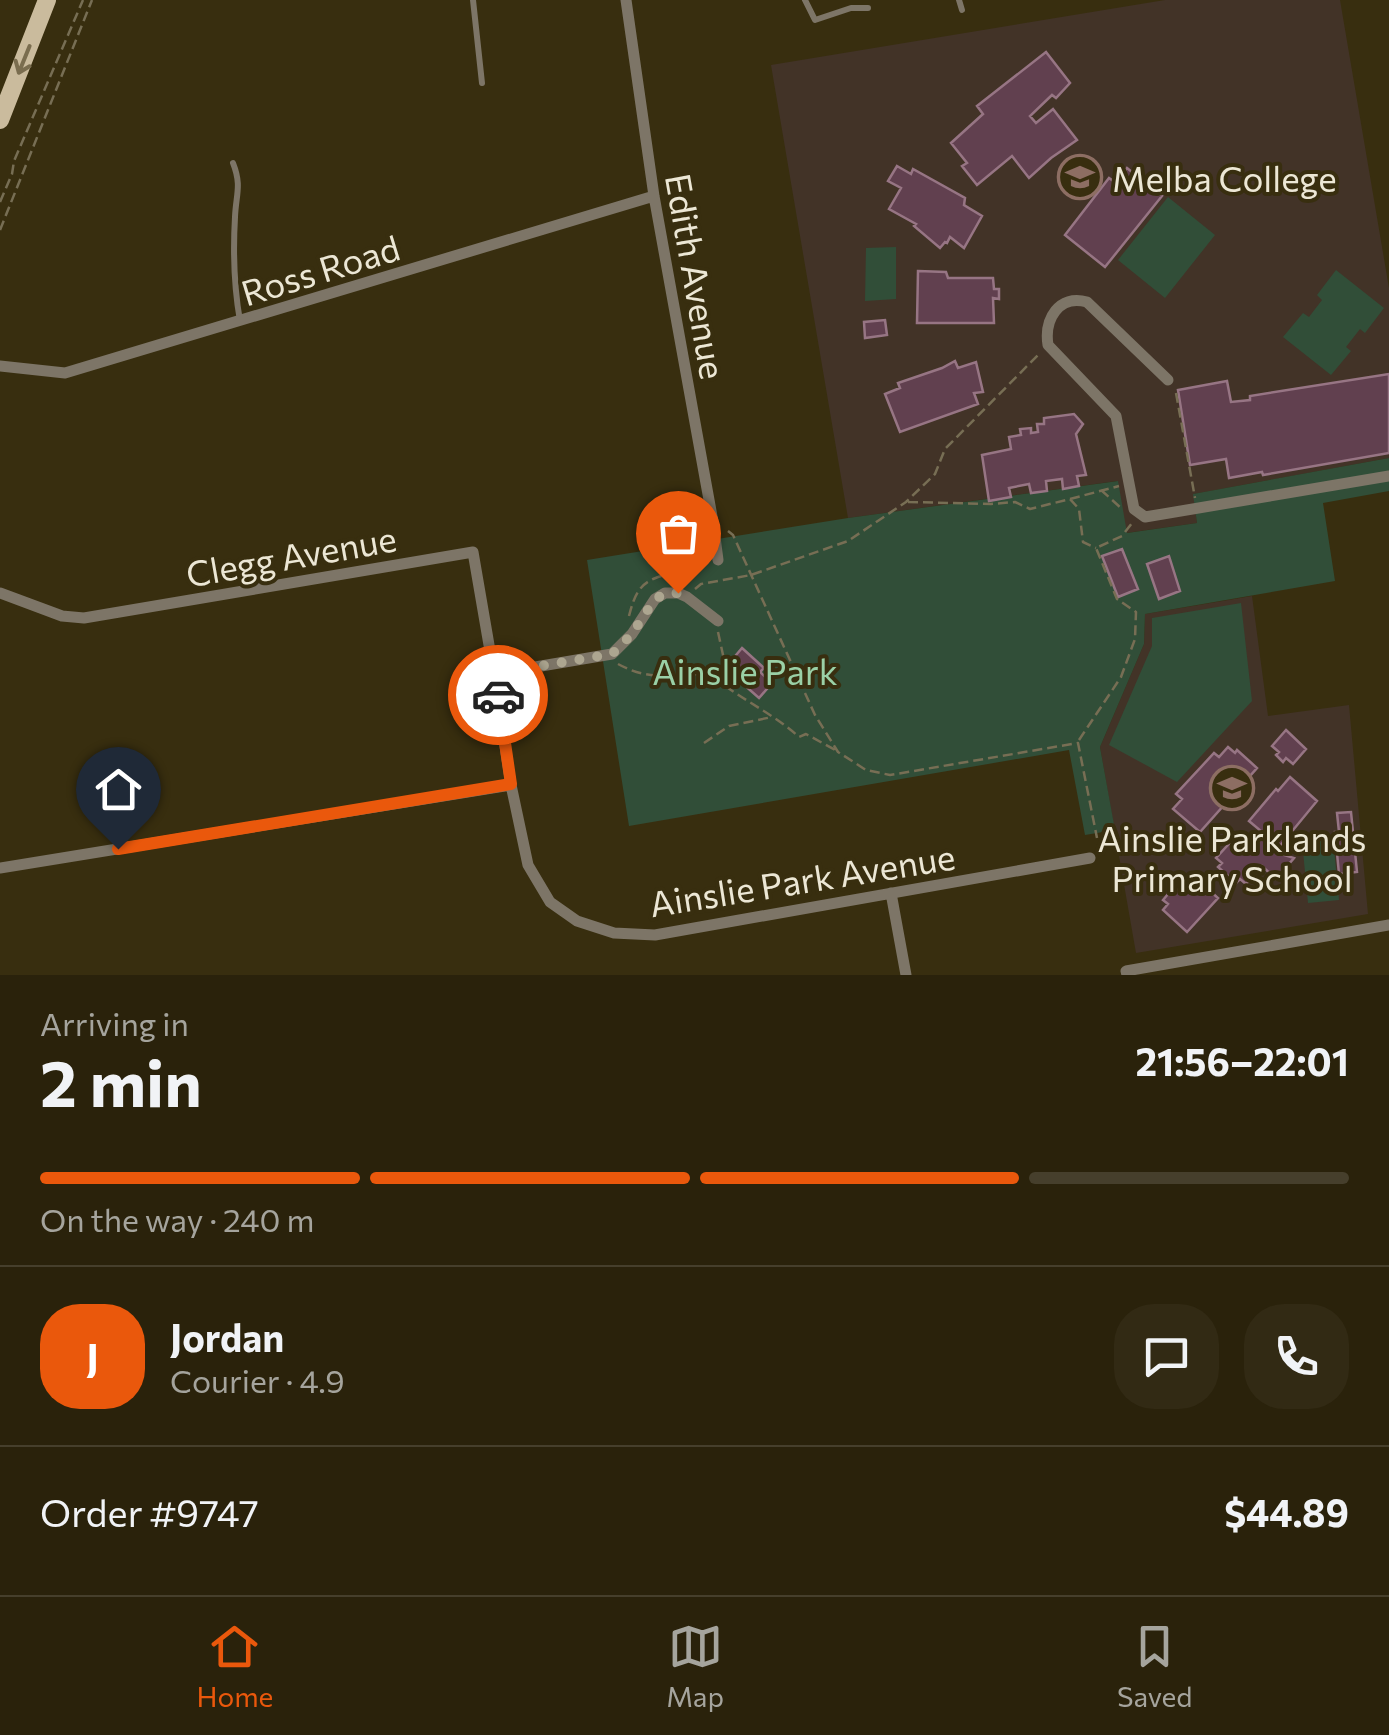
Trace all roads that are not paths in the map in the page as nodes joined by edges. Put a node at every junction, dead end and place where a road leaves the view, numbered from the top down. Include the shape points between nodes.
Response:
1 (48, 0) edge
2 (473, 0) edge
3 (626, 0) edge
4 (806, 0) edge
5 (959, 0) edge
6 (868, 8) dead end
7 (962, 10) dead end
8 (482, 83) dead end
9 (0, 120) edge
10 (233, 163) dead end
11 (654, 196) junction
12 (240, 322) junction
13 (0, 366) edge
14 (1168, 380) road end
15 (1389, 476) edge
16 (718, 560) dead end
17 (0, 594) edge
18 (718, 622) road end
19 (494, 674) junction
20 (511, 784) junction
21 (1090, 858) dead end
22 (0, 868) edge
23 (891, 893) junction
24 (1389, 926) edge
25 (1126, 973) edge
26 (906, 975) edge

1 -> 9 main road
2 - 8 lane
3 - 11 street, Edith Avenue
4 - 6 lane via 814,20
5 - 7 lane
10 - 12 lane via 240,179
11 - 12 street, Ross Road
11 - 16 street, Edith Avenue
12 - 13 street, Ross Road via 65,373
14 - 15 street via 1087,302 1064,302 1052,314 1048,345 1116,416 1133,519
17 - 19 street, Clegg Avenue via 84,618 474,552
18 - 19 street via 687,597 665,594 612,654
19 - 20 street, Ainslie Park Avenue
20 - 22 street
20 - 23 street, Ainslie Park Avenue via 528,865 550,902 577,921 614,933 655,935
21 - 23 street, Ainslie Park Avenue
23 - 26 street
24 - 25 street

